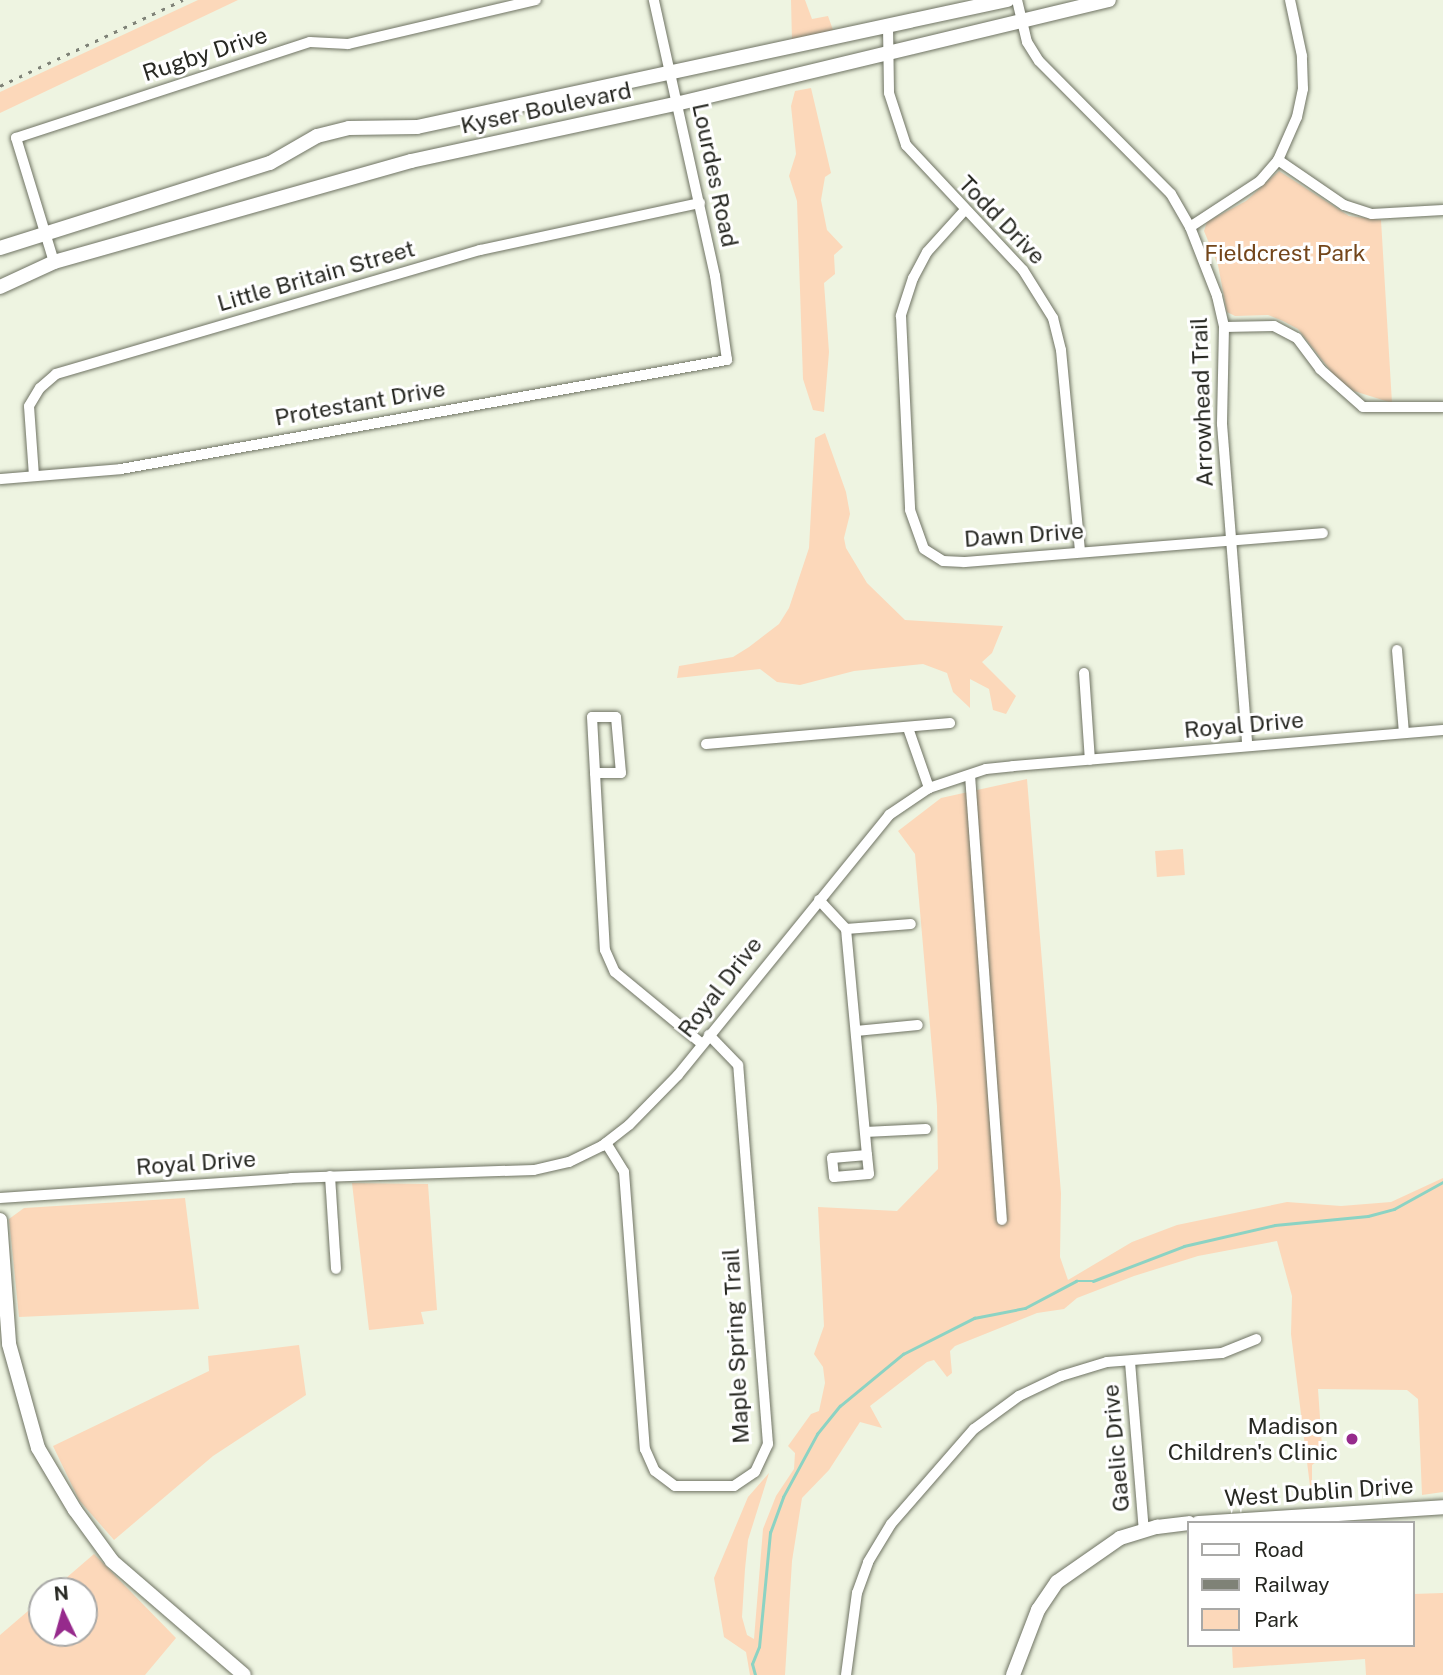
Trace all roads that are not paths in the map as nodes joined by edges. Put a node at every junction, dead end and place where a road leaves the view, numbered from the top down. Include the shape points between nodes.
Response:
1 (536, 0) edge
2 (654, 0) edge
3 (1007, 0) edge
4 (1017, 0) edge
5 (1109, 0) edge
6 (1290, 0) edge
7 (1020, 20) junction
8 (888, 27) junction
9 (888, 51) junction
10 (669, 73) junction
11 (680, 103) junction
12 (1278, 160) junction
13 (700, 203) junction
14 (1443, 210) edge
15 (964, 211) junction
16 (1190, 226) junction
17 (46, 234) junction
18 (0, 248) edge
19 (54, 262) junction
20 (0, 286) edge
21 (1224, 327) junction
22 (727, 360) joint
23 (1443, 407) edge
24 (34, 476) junction
25 (0, 479) edge
26 (1323, 533) dead end
27 (1229, 540) junction
28 (1080, 551) junction
29 (1396, 650) dead end
30 (1084, 673) dead end
31 (950, 723) dead end
32 (908, 728) junction
33 (1443, 730) edge
34 (1404, 733) junction
35 (705, 744) dead end
36 (1247, 745) junction
37 (1090, 760) junction
38 (595, 773) junction
39 (970, 775) junction
40 (929, 788) junction
41 (819, 900) junction
42 (911, 924) dead end
43 (846, 929) junction
44 (918, 1025) dead end
45 (856, 1031) junction
46 (706, 1040) junction
47 (926, 1129) dead end
48 (865, 1132) junction
49 (606, 1143) junction
50 (867, 1155) dead end
51 (330, 1176) junction
52 (0, 1198) edge
53 (0, 1220) edge
54 (1002, 1220) dead end
55 (336, 1269) dead end
56 (1256, 1339) dead end
57 (1130, 1362) junction
58 (1443, 1507) edge
59 (1229, 1521) edge
60 (1188, 1523) edge
61 (1144, 1531) junction
62 (244, 1675) edge
63 (846, 1675) edge
64 (1013, 1675) edge

1 - 17 street, Rugby Drive via 348,44 310,42 16,138
2 - 10 street, Lourdes Road
3 - 8 street, Kyser Boulevard
4 - 7 street, Arrowhead Trail
5 - 7 street, Kyser Boulevard
6 - 12 street via 1302,56 1303,89
7 - 9 street, Kyser Boulevard
7 - 16 street, Arrowhead Trail via 1039,61 1130,147 1171,194
8 - 9 street, Todd Drive
8 - 10 street, Kyser Boulevard
9 - 11 street, Kyser Boulevard
9 - 15 street, Todd Drive via 894,118 906,145
10 - 11 street, Lourdes Road
10 - 17 street, Kyser Boulevard via 417,127 349,128 317,136 270,163
11 - 13 street, Lourdes Road
11 - 19 street, Kyser Boulevard via 411,161
12 - 14 street via 1344,205 1372,214
12 - 16 street via 1235,200
13 - 22 street, Lourdes Road
13 - 24 street, Little Britain Street via 480,250 56,374 40,388 29,407
15 - 28 street, Todd Drive via 1023,270 1053,318 1061,350
15 - 28 street, Dawn Drive via 928,252 913,278 901,316 899,341 915,534 924,549 943,561
16 - 21 street, Arrowhead Trail via 1208,268
17 - 18 street, Kyser Boulevard
17 - 19 street, Rugby Drive
19 - 20 street, Kyser Boulevard
21 - 23 street via 1274,326 1297,338 1320,369 1363,407
21 - 27 street, Arrowhead Trail via 1222,424
22 - 24 street, Protestant Drive via 121,469
24 - 25 street, Protestant Drive
26 - 27 street, Dawn Drive
27 - 28 street, Dawn Drive
27 - 36 street, Arrowhead Trail
29 - 34 street
30 - 37 street
31 - 32 street
32 - 35 street
32 - 40 street
33 - 34 street, Royal Drive
34 - 36 street, Royal Drive
36 - 37 street, Royal Drive
37 - 39 street, Royal Drive via 1013,766
38 - 38 street, Maple Spring Trail via 592,717 616,717 621,773
38 - 46 street, Maple Spring Trail via 604,950 615,972
39 - 40 street, Royal Drive
39 - 54 street
40 - 41 street, Royal Drive via 889,815
41 - 43 street
41 - 46 street, Royal Drive
42 - 43 street
43 - 45 street
44 - 45 street
45 - 48 street
46 - 49 street, Royal Drive via 662,1092
46 - 49 street, Maple Spring Trail via 738,1065 768,1444 755,1472 734,1486 675,1486 655,1471 645,1449 624,1171
47 - 48 street
48 - 50 street
49 - 51 street, Royal Drive via 569,1161 534,1170
51 - 52 street, Royal Drive
51 - 55 street
53 - 62 street via 9,1344 38,1448 112,1561
56 - 57 street via 1222,1353
57 - 61 street, Gaelic Drive
57 - 63 street via 1107,1362 1019,1395 974,1429 929,1477 868,1562 857,1593
58 - 59 street, West Dublin Drive
60 - 61 street
61 - 64 street via 1120,1538 1057,1582 1038,1610

